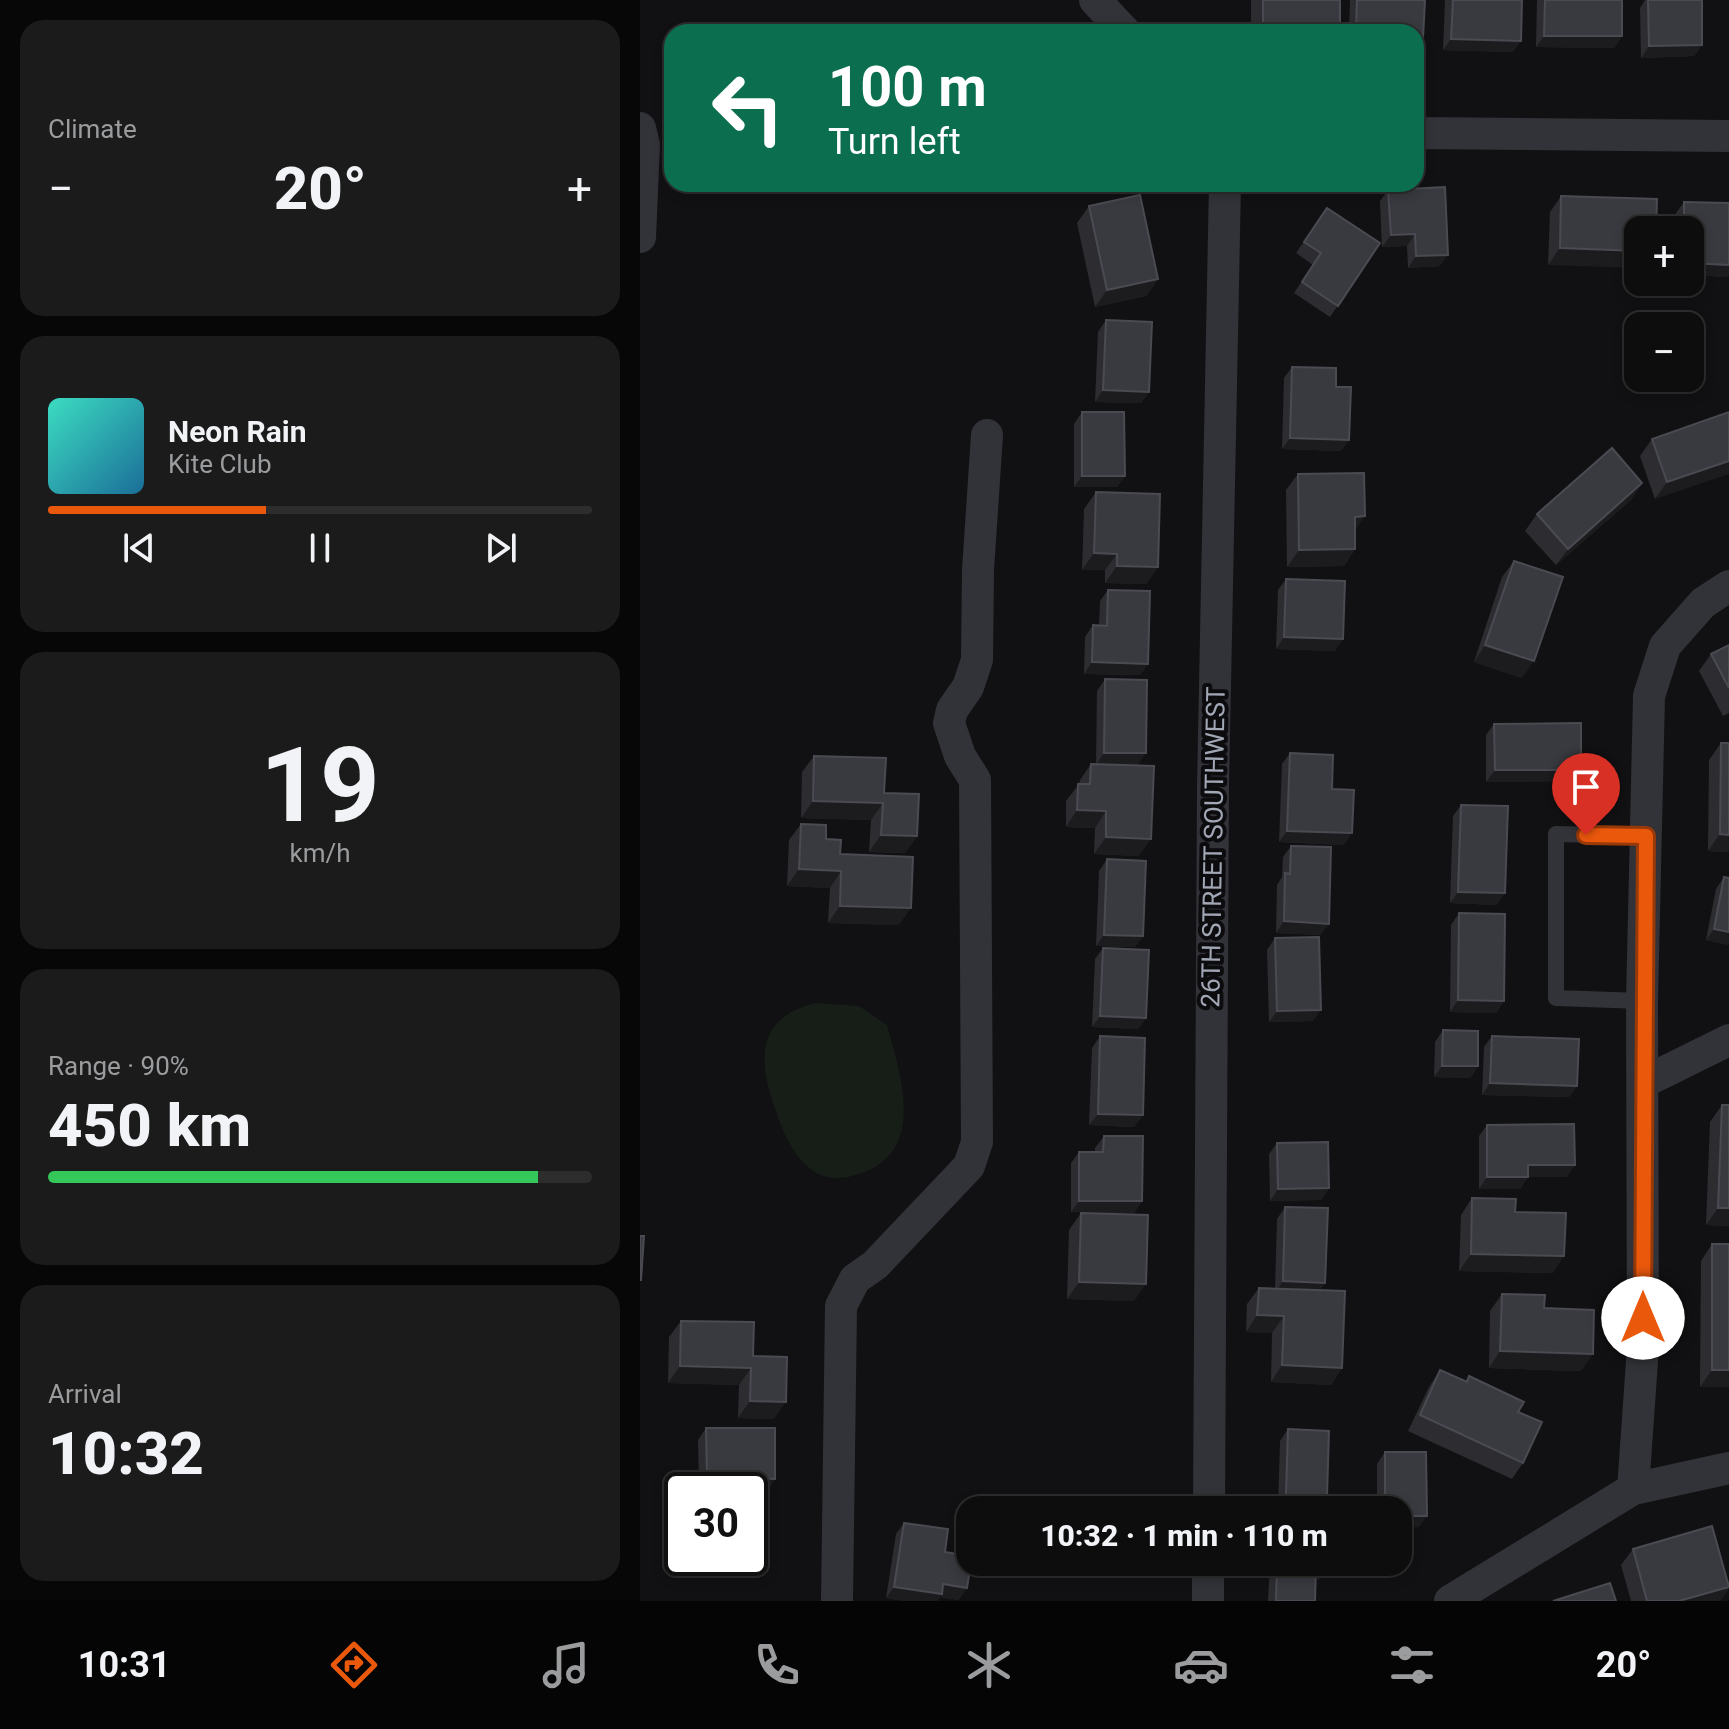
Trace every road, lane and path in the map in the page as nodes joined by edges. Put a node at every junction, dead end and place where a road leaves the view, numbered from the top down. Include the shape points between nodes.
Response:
1 (1095, 0) edge
2 (1118, 24) edge
3 (640, 128) edge
4 (1424, 133) edge
5 (1729, 136) edge
6 (1225, 192) edge
7 (640, 237) edge
8 (987, 435) dead end
9 (1729, 586) edge
10 (1646, 836) junction
11 (1642, 1001) junction
12 (1729, 1040) edge
13 (1644, 1082) junction
14 (1729, 1468) edge
15 (1633, 1489) junction
16 (1209, 1496) edge
17 (1208, 1576) edge
18 (837, 1601) edge
19 (1208, 1601) edge
20 (1450, 1601) edge

1 - 2 street
3 - 7 street
4 - 5 street
6 - 16 street, 26TH STREET SOUTHWEST via 1213,786
8 - 18 street via 977,660 949,723 975,780 977,1142 969,1166 875,1265 855,1279 841,1306
9 - 10 street via 1679,628 1653,675
10 - 11 street
10 - 11 lane via 1556,834 1556,998
11 - 13 street
12 - 13 street
13 - 15 street via 1643,1347
14 - 15 street
15 - 20 street
17 - 19 street

